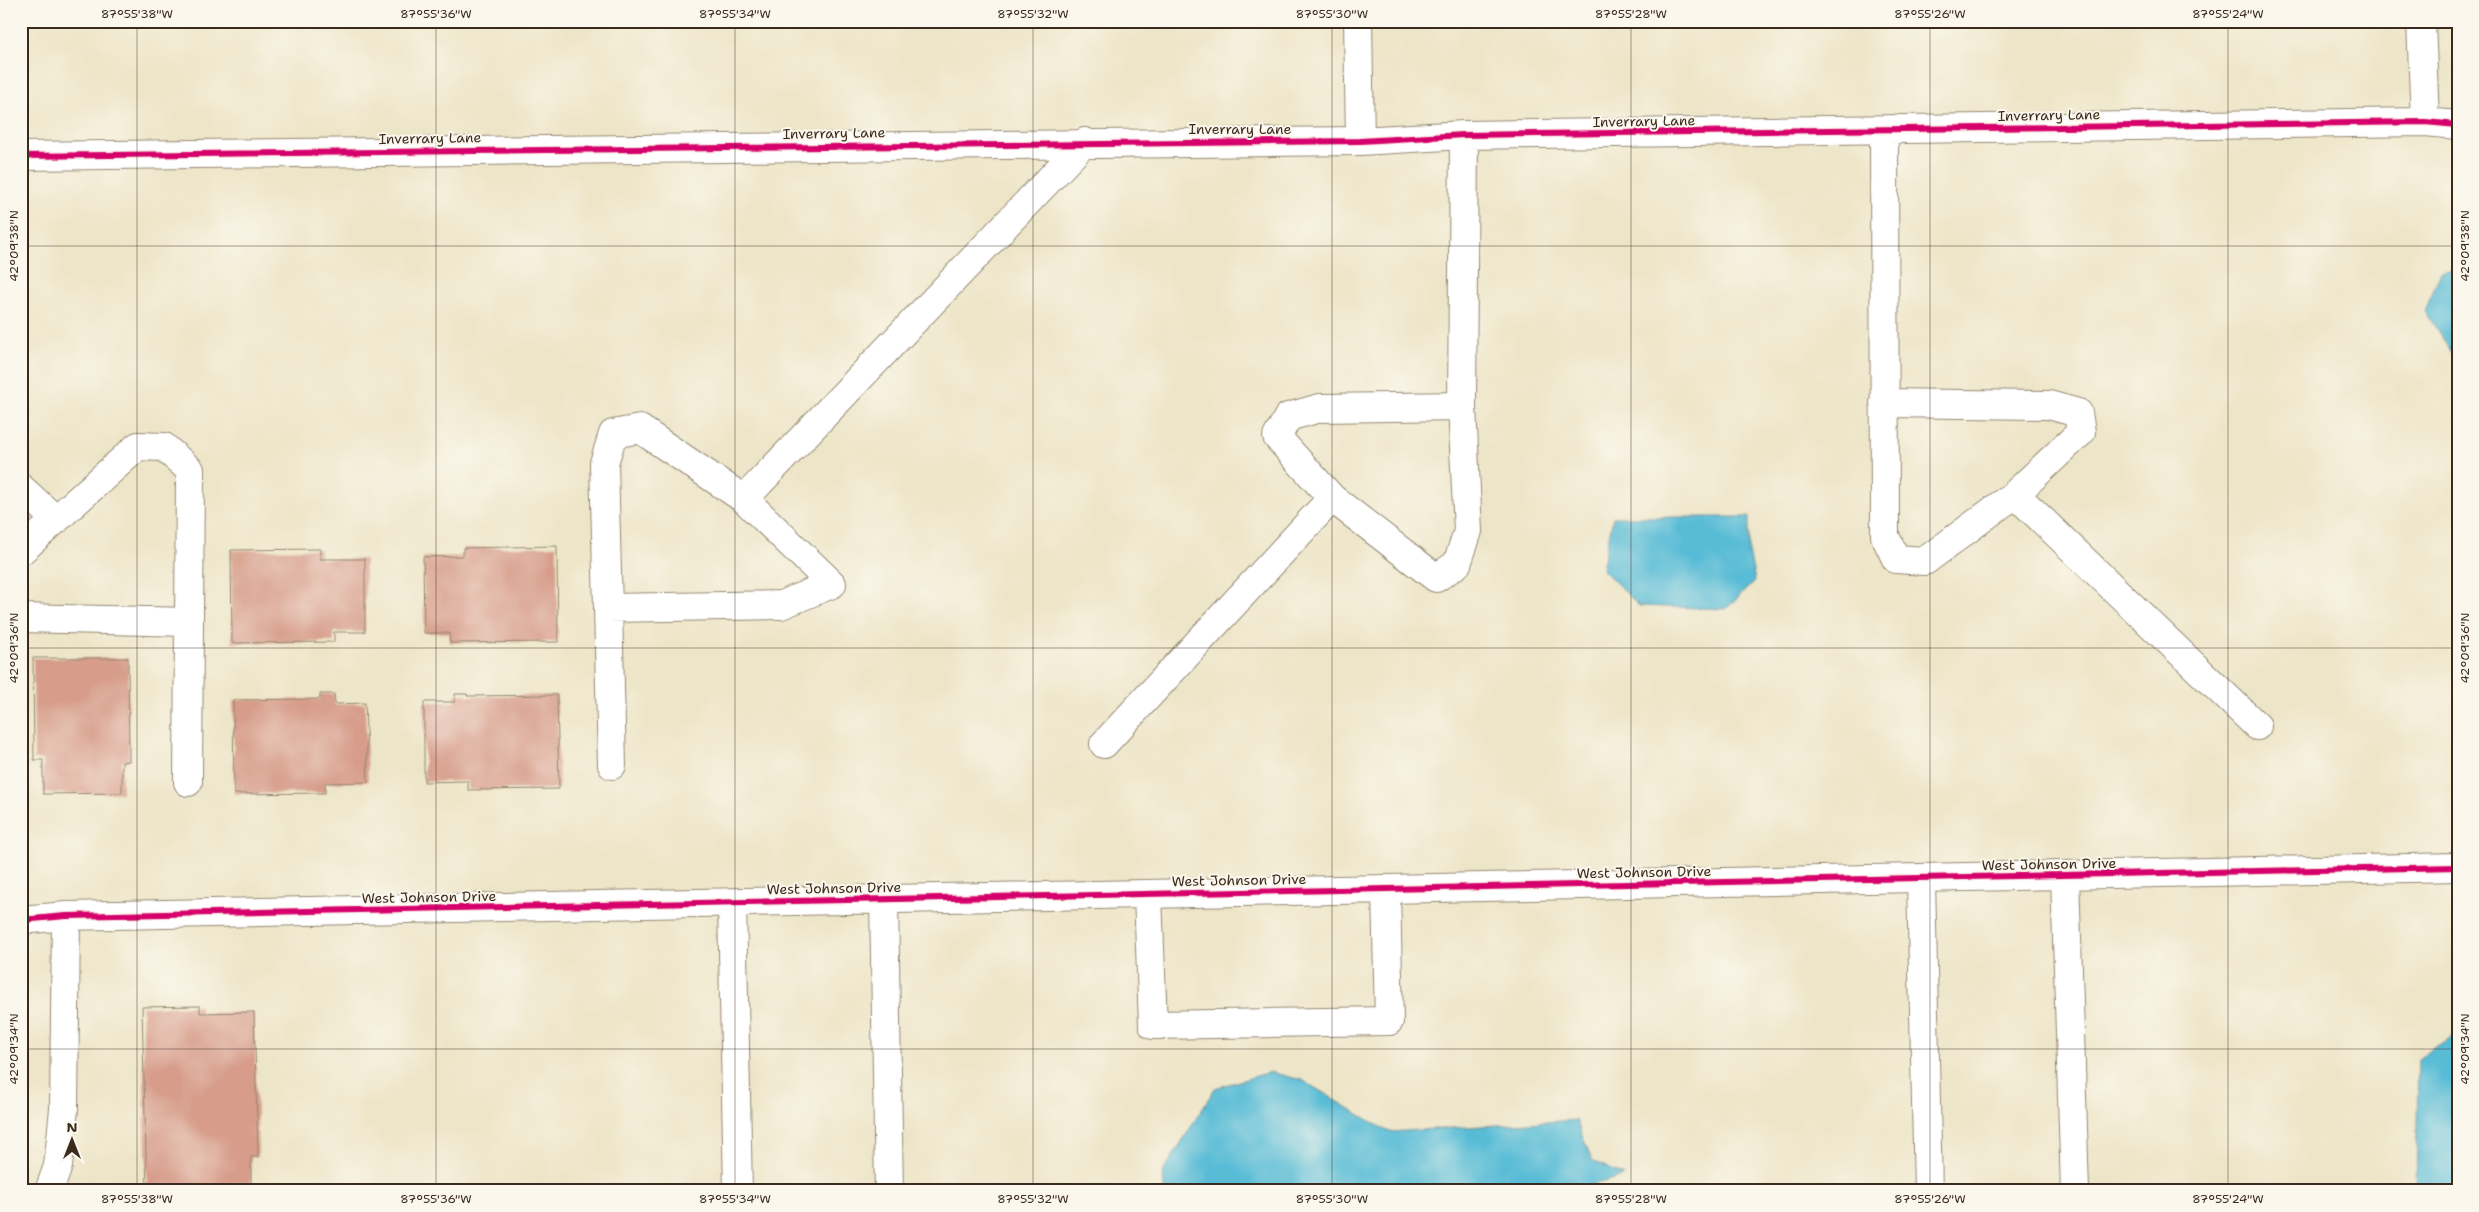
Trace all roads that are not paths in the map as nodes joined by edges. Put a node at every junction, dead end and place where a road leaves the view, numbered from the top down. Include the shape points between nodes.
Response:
1 (1358, 21) edge
2 (2422, 21) edge
3 (2425, 122) junction
4 (2458, 125) edge
5 (1884, 130) junction
6 (1464, 135) junction
7 (1360, 141) junction
8 (1085, 142) junction
9 (21, 156) edge
10 (1884, 402) junction
11 (1462, 406) junction
12 (21, 488) edge
13 (2015, 494) junction
14 (1332, 498) junction
15 (744, 499) junction
16 (56, 520) junction
17 (21, 551) edge
18 (608, 608) junction
19 (21, 618) edge
20 (189, 622) junction
21 (2257, 726) dead end
22 (1104, 744) dead end
23 (612, 765) dead end
24 (188, 782) dead end
25 (2458, 867) edge
26 (2066, 876) junction
27 (1921, 879) junction
28 (1386, 890) junction
29 (1148, 895) junction
30 (884, 900) junction
31 (732, 903) junction
32 (66, 916) junction
33 (21, 920) edge
34 (49, 1191) edge
35 (738, 1191) edge
36 (889, 1191) edge
37 (1928, 1191) edge
38 (2075, 1191) edge

1 - 7 street
2 - 3 street
3 - 4 street, Inverrary Lane
3 - 5 street, Inverrary Lane
5 - 6 street, Inverrary Lane
5 - 10 street
6 - 7 street, Inverrary Lane
6 - 11 street
7 - 8 street, Inverrary Lane
8 - 9 street, Inverrary Lane
8 - 15 street
10 - 13 street via 1885,536 1896,559 1925,561
10 - 13 street via 2049,405 2078,413 2080,432
11 - 14 street via 1320,408 1288,417 1277,437
11 - 14 street via 1468,531 1457,564 1436,578
12 - 16 street
13 - 21 street
14 - 22 street
15 - 18 street via 640,429 613,434 604,462
15 - 18 street via 832,584 781,605
16 - 17 street
16 - 20 street via 138,446 164,447 190,470
18 - 23 street
19 - 20 street
20 - 24 street
25 - 26 street, West Johnson Drive
26 - 27 street, West Johnson Drive
26 - 38 street
27 - 28 street, West Johnson Drive
27 - 37 street
28 - 29 street, West Johnson Drive
28 - 29 street via 1389,1021 1153,1025
29 - 30 street, West Johnson Drive
30 - 31 street, West Johnson Drive
30 - 36 street
31 - 32 street, West Johnson Drive
31 - 35 street
32 - 33 street, West Johnson Drive
32 - 34 street via 64,1108 58,1166

